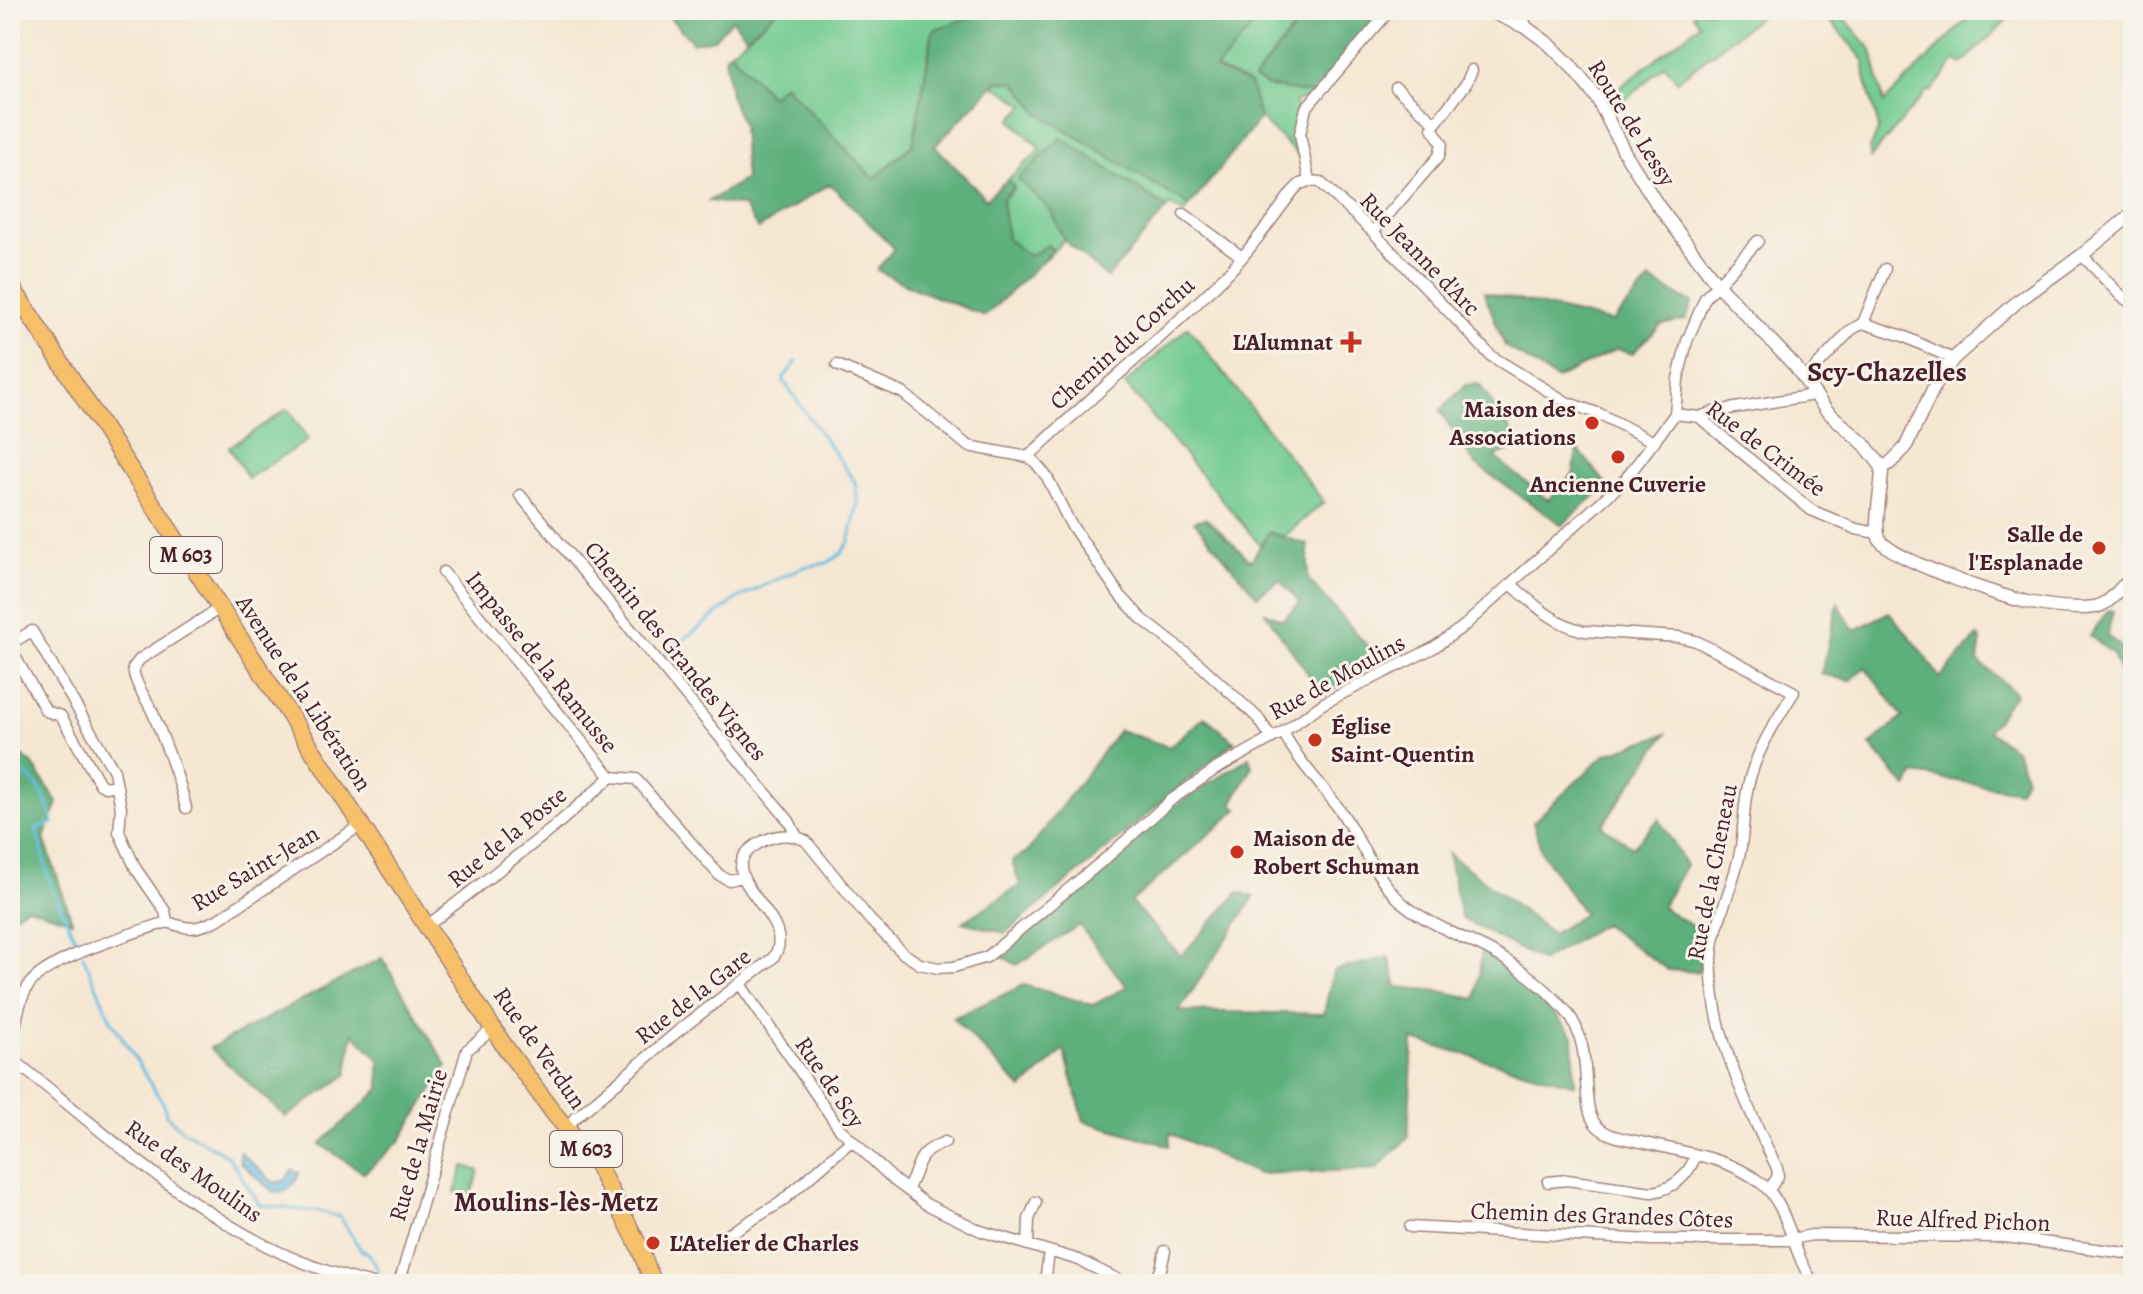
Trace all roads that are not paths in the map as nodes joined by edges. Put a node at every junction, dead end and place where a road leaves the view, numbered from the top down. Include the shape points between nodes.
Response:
1 (1390, 10) edge
2 (1487, 10) edge
3 (1520, 10) edge
4 (1527, 28) junction
5 (1472, 70) dead end
6 (1396, 88) dead end
7 (1434, 122) junction
8 (1309, 181) junction
9 (2133, 213) edge
10 (1184, 214) dead end
11 (1373, 232) junction
12 (1758, 241) dead end
13 (2082, 255) junction
14 (1242, 257) junction
15 (1885, 269) dead end
16 (10, 284) edge
17 (1717, 284) junction
18 (2133, 304) edge
19 (1863, 323) junction
20 (1953, 359) junction
21 (837, 365) dead end
22 (1805, 379) junction
23 (1814, 395) junction
24 (1675, 414) junction
25 (1699, 417) junction
26 (1654, 442) junction
27 (1028, 457) junction
28 (1882, 467) junction
29 (520, 495) dead end
30 (1877, 533) junction
31 (443, 572) dead end
32 (2133, 577) edge
33 (1511, 584) junction
34 (220, 608) junction
35 (10, 646) edge
36 (1283, 732) junction
37 (1271, 737) junction
38 (611, 777) junction
39 (116, 785) junction
40 (186, 808) dead end
41 (361, 825) junction
42 (796, 835) junction
43 (743, 877) junction
44 (167, 922) junction
45 (427, 926) junction
46 (740, 984) junction
47 (494, 1028) junction
48 (10, 1056) edge
49 (567, 1128) junction
50 (851, 1141) junction
51 (945, 1142) dead end
52 (1696, 1155) junction
53 (1548, 1182) dead end
54 (907, 1190) junction
55 (1769, 1190) junction
56 (1036, 1202) dead end
57 (1410, 1227) dead end
58 (1792, 1239) junction
59 (715, 1242) dead end
60 (1028, 1243) junction
61 (1049, 1251) junction
62 (1165, 1251) dead end
63 (2133, 1254) edge
64 (373, 1284) edge
65 (399, 1284) edge
66 (654, 1284) edge
67 (1045, 1284) edge
68 (1127, 1284) edge
69 (1155, 1284) edge
70 (1815, 1284) edge

1 - 8 street via 1306,108 1300,134
2 - 4 street, Route de Lessy
3 - 4 street
4 - 17 street, Route de Lessy via 1569,64 1597,98 1648,191
5 - 7 street
6 - 7 street
7 - 11 street via 1433,133 1443,150
8 - 11 street, Rue Jeanne d'Arc via 1320,182
8 - 14 street via 1293,191
9 - 13 street
10 - 14 street
11 - 26 street, Rue Jeanne d'Arc via 1491,356 1568,403
12 - 17 street
13 - 18 street
13 - 20 street via 2018,301
14 - 27 street, Chemin du Corchu
15 - 19 street
16 - 34 main road, Avenue de la Libération / M 603
17 - 22 street, Route de Lessy
17 - 24 street via 1705,298 1687,341
19 - 20 street
19 - 22 street
20 - 28 street via 1905,448
21 - 27 street via 903,393 968,446
22 - 23 street, Route de Lessy
23 - 25 street
23 - 28 street, Route de Lessy
24 - 25 street, Rue de Crimée
24 - 26 street, Rue de Moulins
25 - 30 street, Rue de Crimée via 1811,510
26 - 33 street, Rue de Moulins via 1624,481
27 - 37 street via 1047,477 1070,523 1119,594 1258,718
28 - 30 street
29 - 42 street, Chemin des Grandes Vignes
30 - 32 street via 1887,547 1921,564 2040,604 2098,607
31 - 38 street, Impasse de la Ramusse
33 - 36 street, Rue de Moulins via 1433,648 1324,703
33 - 55 street, Rue de la Cheneau via 1569,628 1696,641 1794,692 1750,780 1741,849 1711,966 1738,1085 1777,1168
34 - 40 street via 133,668
34 - 41 main road, Avenue de la Libération / M 603
35 - 39 street via 46,711 61,716 100,784
35 - 39 street via 32,631 114,771
36 - 37 street, Rue de Moulins
36 - 52 street via 1407,907 1512,963 1573,1021 1585,1048 1588,1110 1598,1127 1618,1137
37 - 42 street, Rue de Moulins via 1171,800 987,957 954,967 920,964 904,954
38 - 43 street via 636,779 719,875 729,880
38 - 45 street, Rue de la Poste
39 - 44 street via 119,832
41 - 44 street, Rue Saint-Jean via 217,920 188,929
41 - 45 main road, Avenue de la Libération / M 603
42 - 43 street via 763,841 750,851 742,862
43 - 46 street, Rue de la Gare via 778,929 781,944 773,958
44 - 48 street via 75,954 36,977 22,1000
45 - 47 main road, Rue de Verdun / M 603
46 - 49 street, Rue de la Gare
46 - 50 street, Rue de Scy
47 - 49 main road, Rue de Verdun / M 603
47 - 65 street, Rue de la Mairie via 467,1050
48 - 64 street, Rue des Moulins via 217,1216 301,1262
49 - 66 main road, Rue de Verdun / M 603 via 594,1159
50 - 54 street
50 - 59 street, Rue de Scy via 780,1203
51 - 54 street via 929,1148 916,1163
52 - 53 street via 1683,1177 1665,1190
52 - 55 street via 1740,1170
54 - 60 street via 981,1231
55 - 58 street, Rue de la Cheneau
56 - 60 street
57 - 58 street, Chemin des Grandes Côtes via 1652,1240
58 - 63 street, Rue Alfred Pichon via 2005,1237
58 - 70 street, Rue de la Cheneau
60 - 61 street
61 - 67 street
61 - 68 street
62 - 69 street

